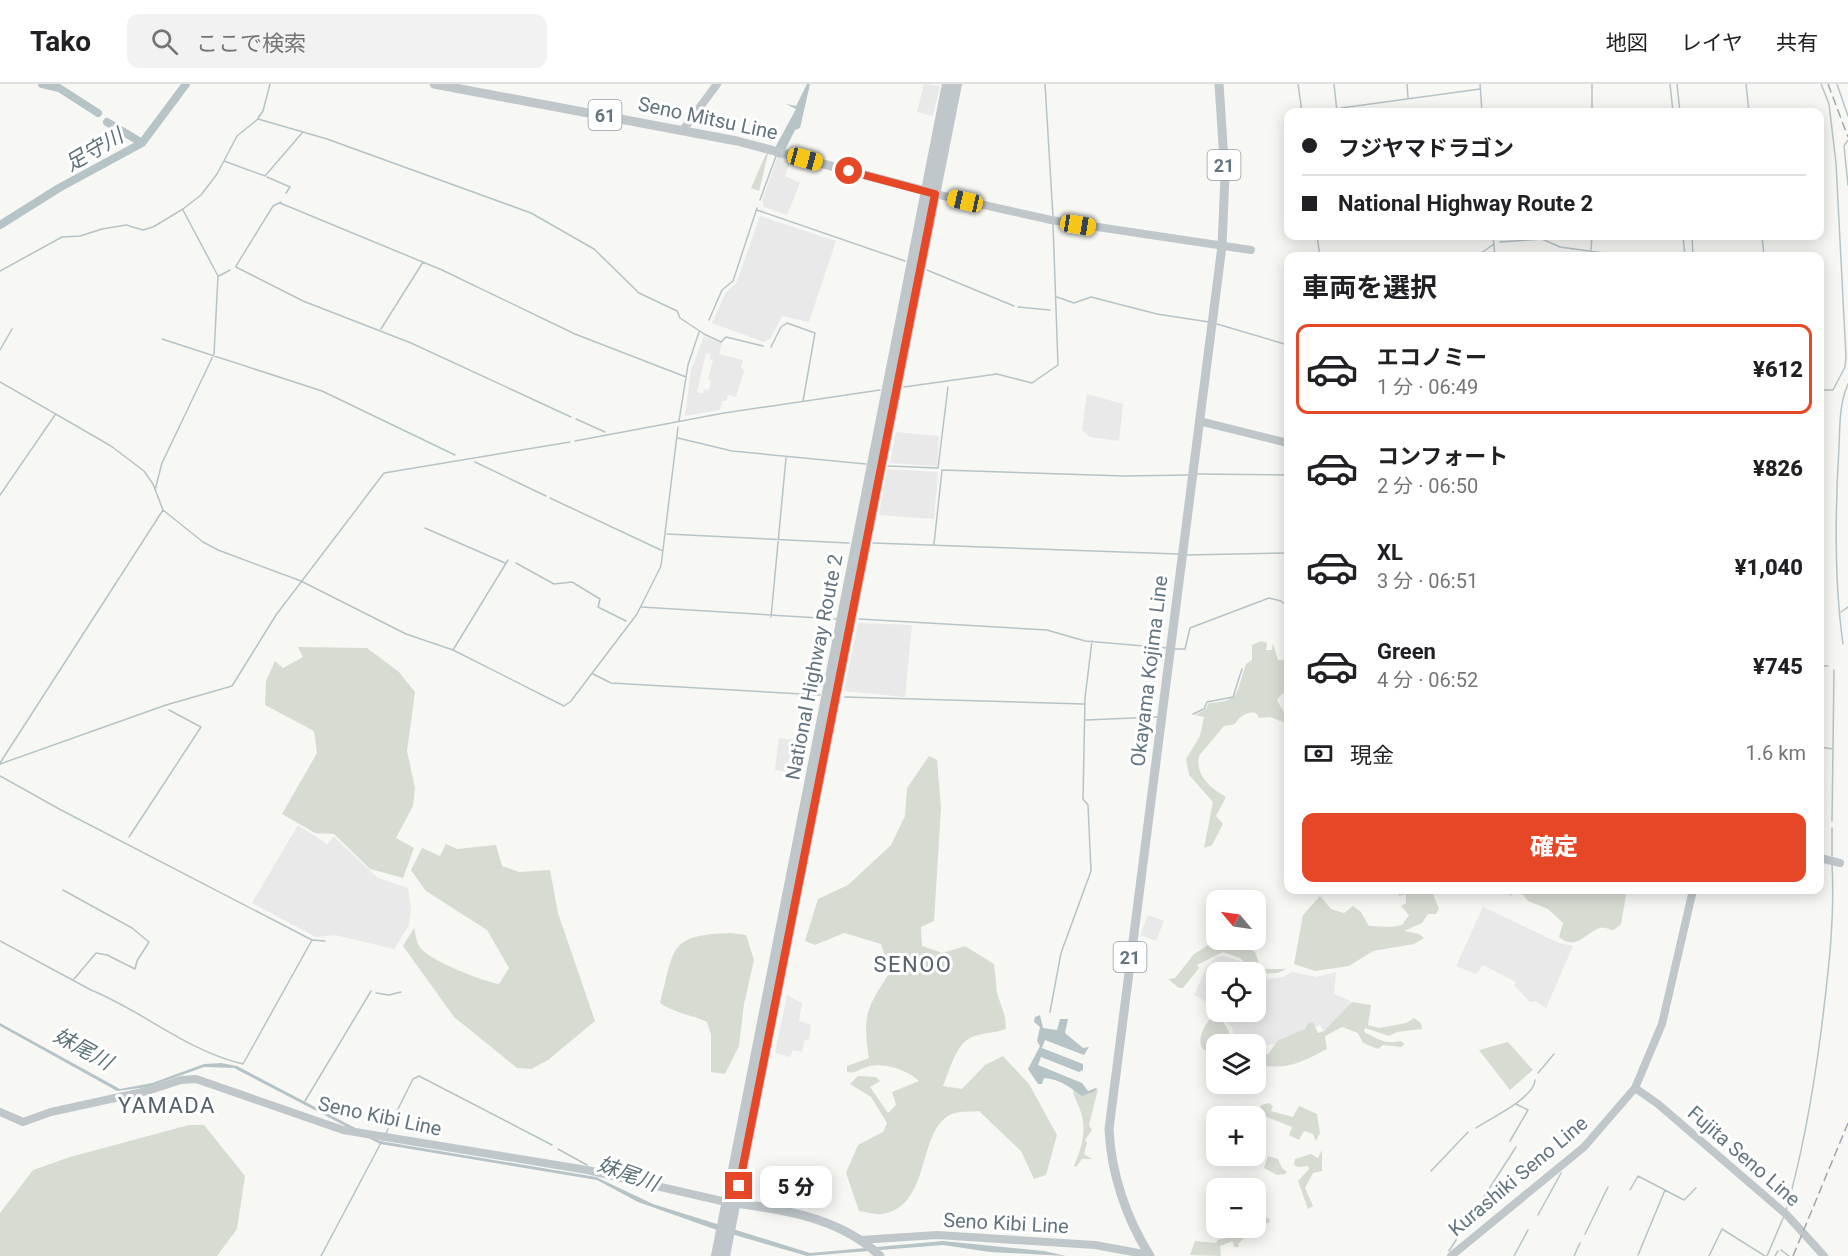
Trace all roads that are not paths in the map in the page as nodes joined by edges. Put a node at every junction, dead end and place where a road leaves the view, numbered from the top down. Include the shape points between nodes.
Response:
1 (434, 84) edge
2 (717, 84) edge
3 (947, 84) edge
4 (957, 84) edge
5 (1219, 84) edge
6 (683, 130) junction
7 (931, 193) junction
8 (1222, 246) junction
9 (1251, 250) dead end
10 (1199, 421) junction
11 (1284, 442) edge
12 (1824, 859) edge
13 (1840, 863) dead end
14 (1692, 894) edge
15 (1635, 1088) junction
16 (0, 1112) edge
17 (731, 1202) junction
18 (726, 1231) junction
19 (891, 1239) junction
20 (860, 1240) junction
21 (716, 1256) edge
22 (725, 1256) edge
23 (881, 1256) edge
24 (1149, 1256) edge
25 (1451, 1256) edge
26 (1824, 1256) edge

1 - 6 main road, Seno Mitsu Line / 61
2 - 6 main road
3 - 7 highway, National Highway Route 2
4 - 7 highway, National Highway Route 2
5 - 8 main road, Okayama Kojima Line / 21 via 1225,175
6 - 7 main road, Seno Mitsu Line / 61
7 - 8 main road via 1053,221
7 - 17 highway, National Highway Route 2
8 - 9 main road
8 - 10 main road, Okayama Kojima Line / 21
10 - 11 main road
10 - 24 main road, Okayama Kojima Line / 21 via 1109,1129 1122,1197
12 - 13 main road
14 - 15 main road, Kurashiki Seno Line via 1662,1024
15 - 25 main road, Kurashiki Seno Line via 1584,1148
15 - 26 main road, Fujita Seno Line via 1784,1213
16 - 17 main road, Seno Kibi Line via 23,1122 196,1079 343,1130 587,1170
17 - 18 highway, National Highway Route 2
17 - 20 main road via 823,1221
18 - 21 highway, National Highway Route 2
18 - 22 highway, National Highway Route 2
19 - 20 main road, Seno Kibi Line
19 - 23 main road via 883,1246
19 - 24 main road, Seno Kibi Line via 937,1235 1095,1245
20 - 23 main road

